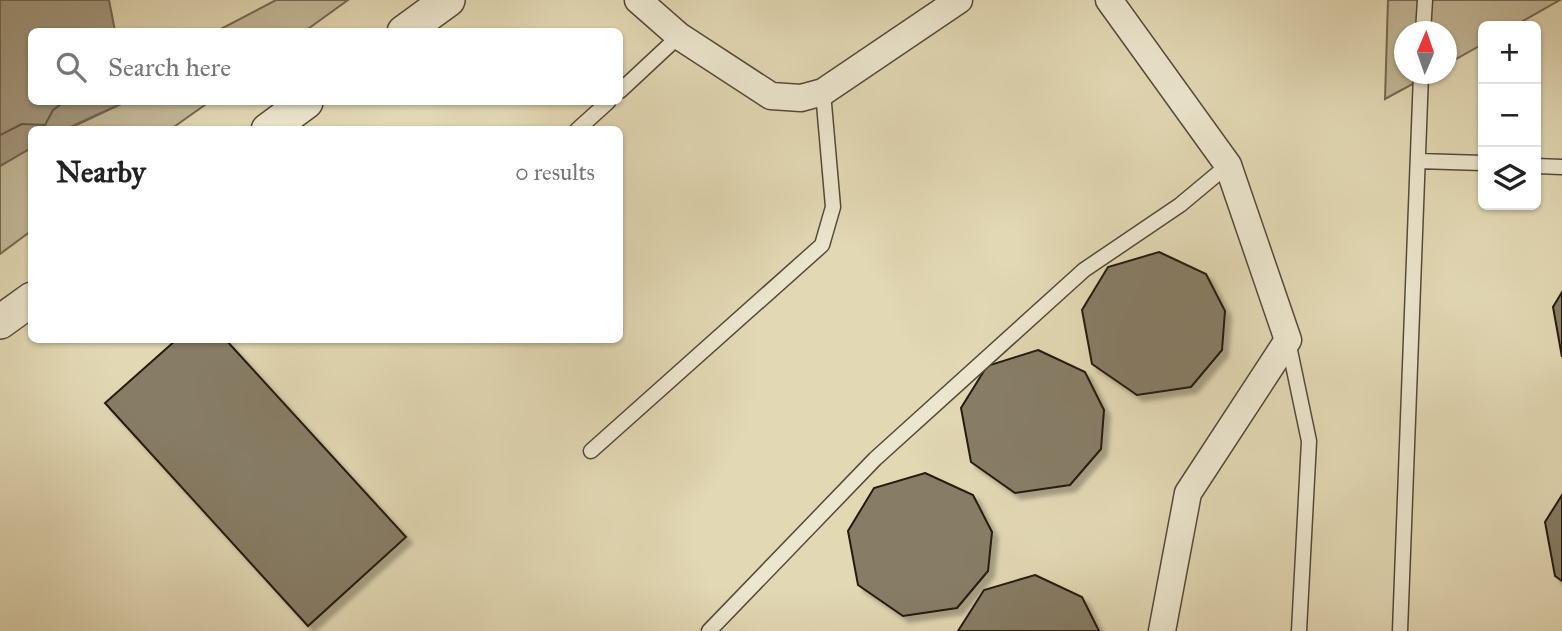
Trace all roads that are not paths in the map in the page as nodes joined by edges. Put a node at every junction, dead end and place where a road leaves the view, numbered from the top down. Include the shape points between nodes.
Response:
1 (448, 0) edge
2 (638, 0) edge
3 (960, 0) edge
4 (1109, 0) edge
5 (1425, 0) edge
6 (1424, 21) edge
7 (410, 28) edge
8 (679, 36) junction
9 (1422, 84) edge
10 (623, 88) edge
11 (823, 92) junction
12 (302, 105) edge
13 (605, 105) edge
14 (273, 126) edge
15 (582, 126) edge
16 (1418, 161) junction
17 (1478, 163) edge
18 (1228, 165) junction
19 (1541, 166) edge
20 (1562, 167) edge
21 (28, 302) edge
22 (0, 322) edge
23 (1288, 340) junction
24 (591, 451) dead end
25 (709, 631) edge
26 (1162, 631) edge
27 (1299, 631) edge
28 (1400, 631) edge

1 - 7 street
2 - 8 street
3 - 11 street
4 - 18 street
5 - 6 lane
8 - 10 lane
8 - 11 street via 771,96 801,99
9 - 16 lane
11 - 24 lane via 833,206 822,245
12 - 14 street
13 - 15 lane
16 - 17 lane
16 - 28 lane
18 - 23 street
18 - 25 lane via 1044,306 875,459
19 - 20 lane
21 - 22 street
23 - 26 street via 1188,493
23 - 27 lane via 1309,441

